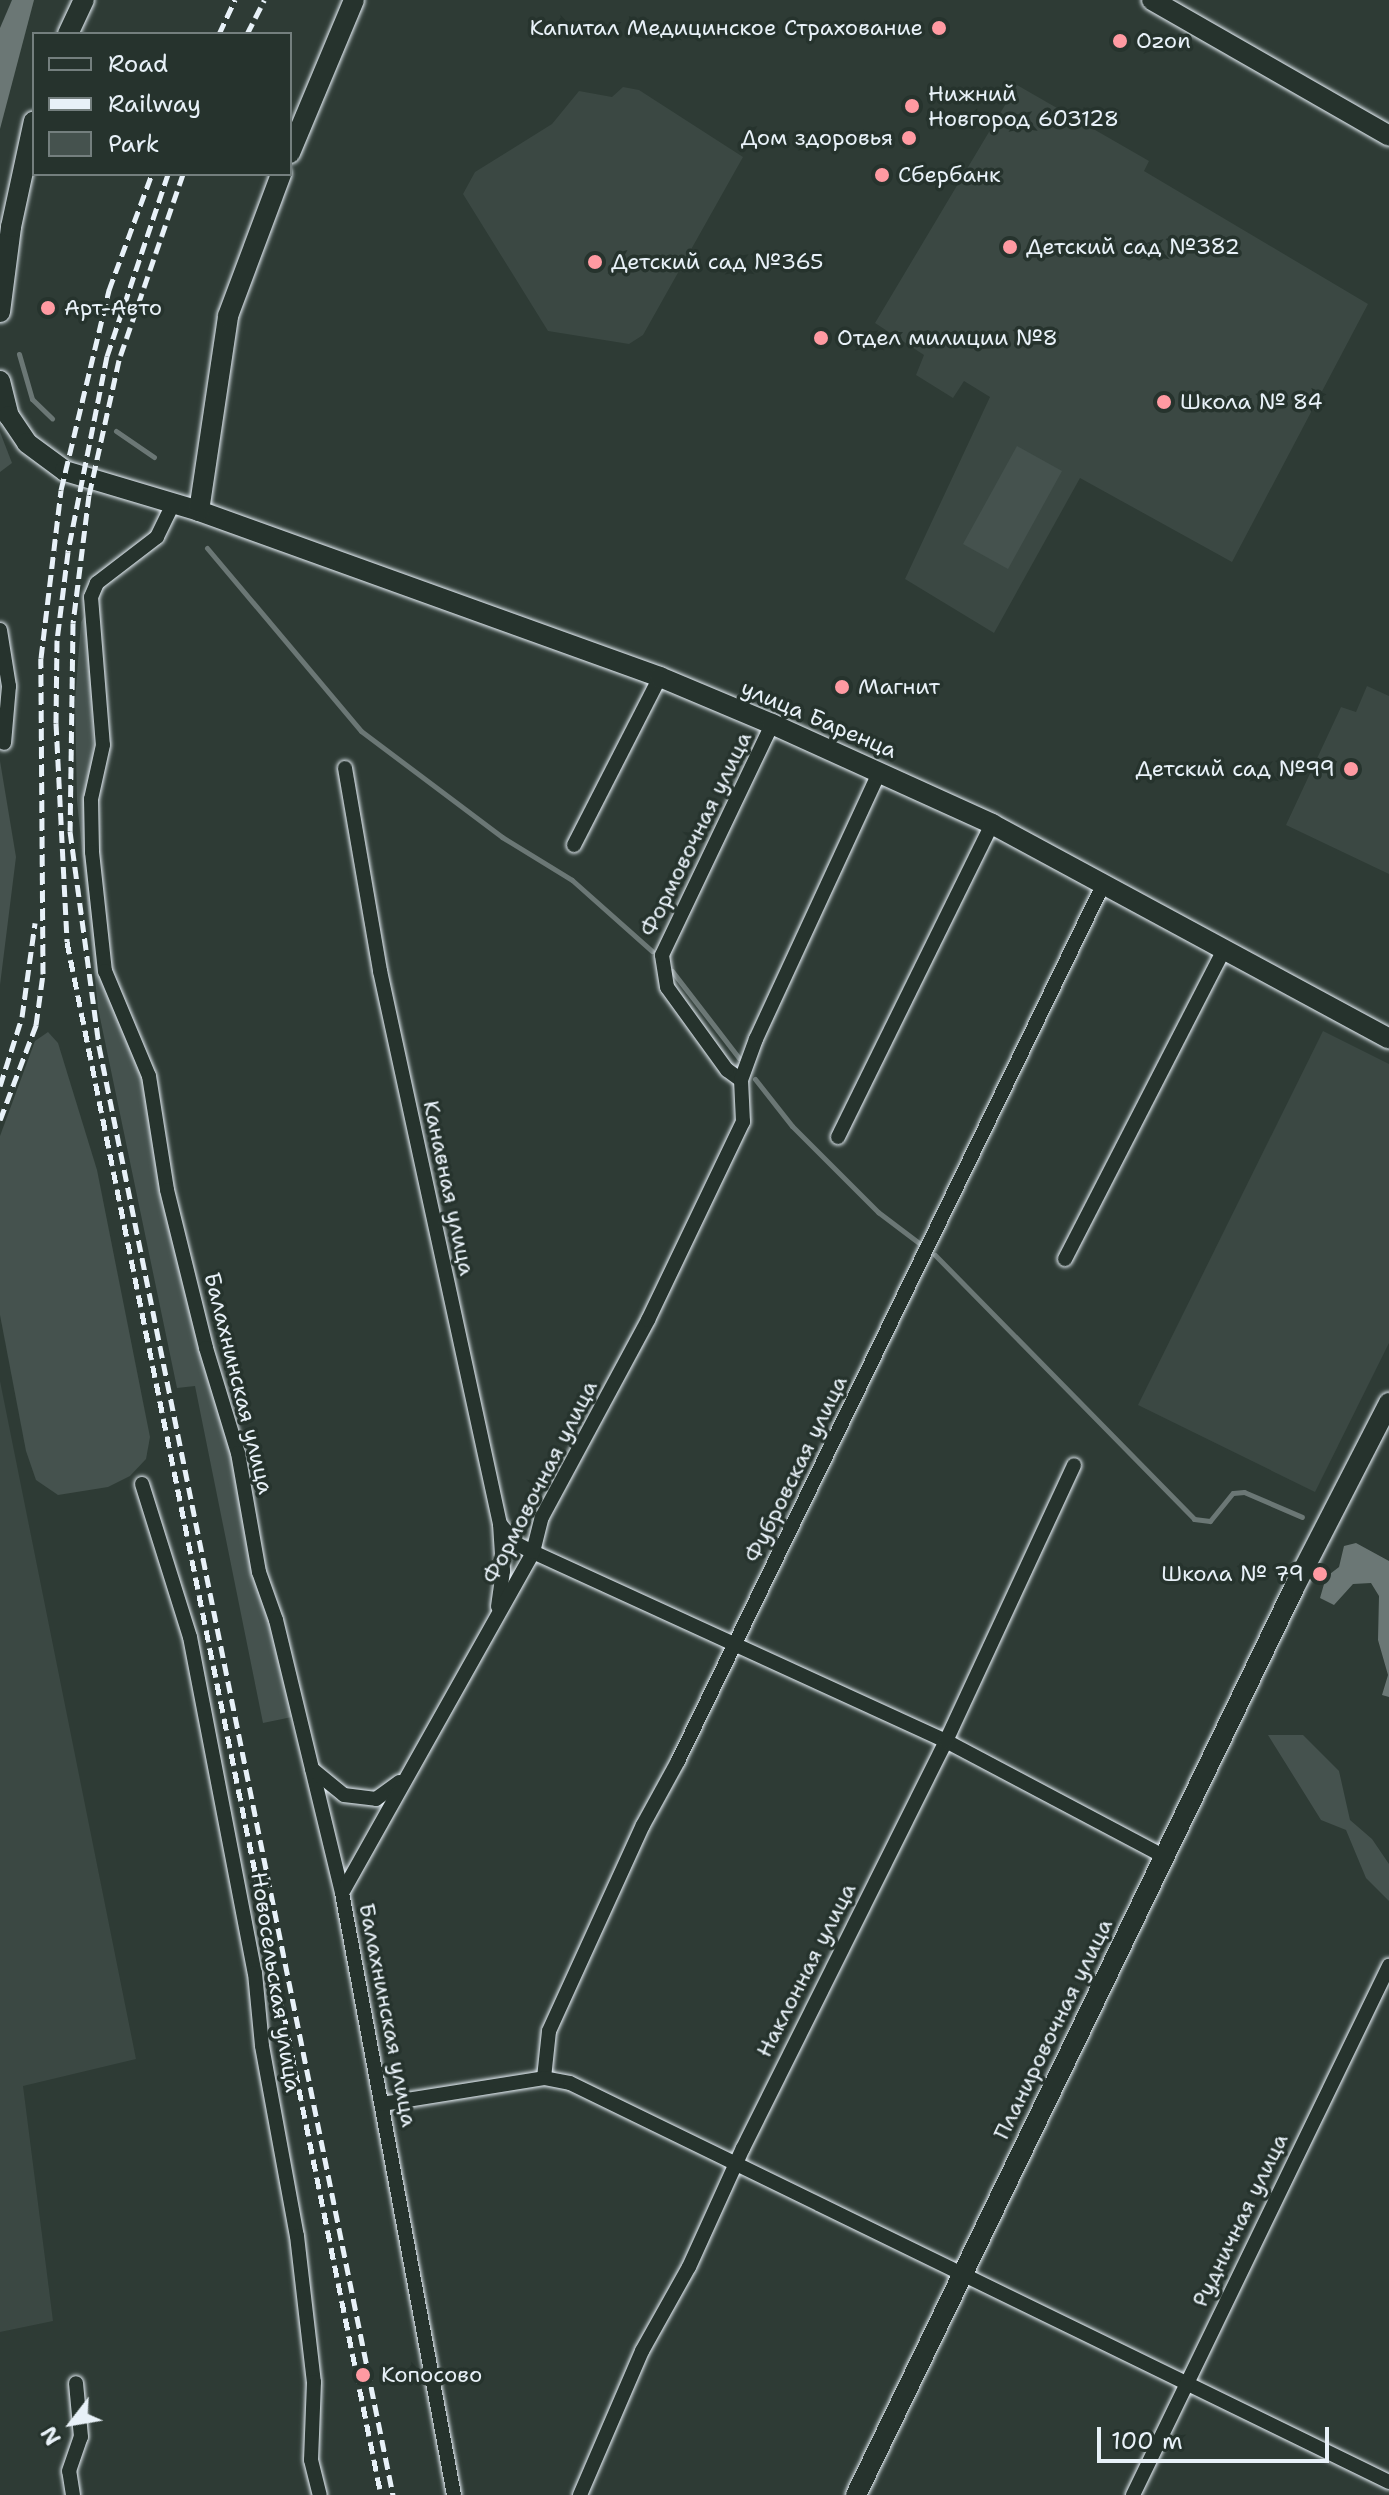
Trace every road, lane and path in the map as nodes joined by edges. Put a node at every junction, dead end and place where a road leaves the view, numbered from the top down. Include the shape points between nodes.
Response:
1 (84, 0) edge
2 (354, 0) edge
3 (1152, 0) edge
4 (69, 32) edge
5 (32, 130) edge
6 (1389, 136) edge
7 (292, 148) edge
8 (280, 176) edge
9 (0, 312) edge
10 (0, 381) edge
11 (173, 504) junction
12 (199, 511) junction
13 (0, 630) edge
14 (660, 677) junction
15 (772, 724) junction
16 (4, 743) dead end
17 (345, 768) dead end
18 (880, 771) junction
19 (992, 824) junction
20 (574, 845) dead end
21 (1104, 883) junction
22 (1224, 949) junction
23 (1389, 1039) edge
24 (741, 1080) junction
25 (838, 1137) dead end
26 (1065, 1259) dead end
27 (1389, 1403) edge
28 (1074, 1465) dead end
29 (142, 1484) dead end
30 (500, 1524) junction
31 (533, 1552) junction
32 (497, 1616) junction
33 (734, 1643) junction
34 (946, 1741) junction
35 (312, 1769) junction
36 (403, 1780) junction
37 (1163, 1856) junction
38 (342, 1893) junction
39 (1389, 1966) edge
40 (544, 2078) junction
41 (382, 2104) junction
42 (736, 2166) junction
43 (961, 2273) junction
44 (76, 2383) dead end
45 (1184, 2386) junction
46 (1389, 2482) edge
47 (73, 2495) edge
48 (320, 2495) edge
49 (454, 2495) edge
50 (580, 2495) edge
51 (856, 2495) edge
52 (1133, 2495) edge

1 - 4 street
2 - 7 street
3 - 6 street
5 - 9 street
8 - 12 street via 228,316
10 - 11 street, улица Баренца via 9,416 44,459 65,471
11 - 12 street, улица Баренца
11 - 35 street, Балахнинская улица via 157,537 97,583 91,597 103,745 91,799 92,852 105,971 149,1076 167,1190 238,1453 259,1572
12 - 14 street, улица Баренца
13 - 16 street via 9,686
14 - 15 street, улица Баренца
14 - 20 street
15 - 18 street, улица Баренца
15 - 24 street, Формовочная улица via 662,955 667,987 727,1070
17 - 30 street, Канавная улица via 380,971
18 - 19 street, улица Баренца
18 - 24 street, Формовочная улица
19 - 21 street, улица Баренца
19 - 25 street
21 - 22 street, улица Баренца
21 - 33 street, Фубровская улица
22 - 23 street, улица Баренца
22 - 26 street
24 - 31 street, Формовочная улица via 743,1122 648,1320 542,1517
27 - 37 street, Планировочная улица
28 - 34 street, Наклонная улица
29 - 48 street, Новосельская улица via 190,1637 255,1973 262,2046 297,2236 314,2382 311,2460
30 - 31 street via 517,1544
30 - 32 street, Канавная улица via 503,1571
31 - 32 street, Формовочная улица
31 - 33 street
32 - 36 street, Формовочная улица
33 - 34 street
33 - 40 street, Фубровская улица via 568,1985 549,2031
34 - 37 street
34 - 42 street, Наклонная улица
35 - 36 street via 344,1795 376,1799
35 - 38 street, Балахнинская улица
36 - 38 street, Формовочная улица
37 - 43 street, Планировочная улица
38 - 41 street, Балахнинская улица
39 - 45 street, Рудничная улица
40 - 41 street
40 - 42 street via 570,2083
41 - 49 street, Балахнинская улица
42 - 43 street
42 - 50 street, Наклонная улица via 642,2351
43 - 45 street
43 - 51 street, Планировочная улица
44 - 47 street via 81,2437 69,2471
45 - 46 street
45 - 52 street, Рудничная улица

